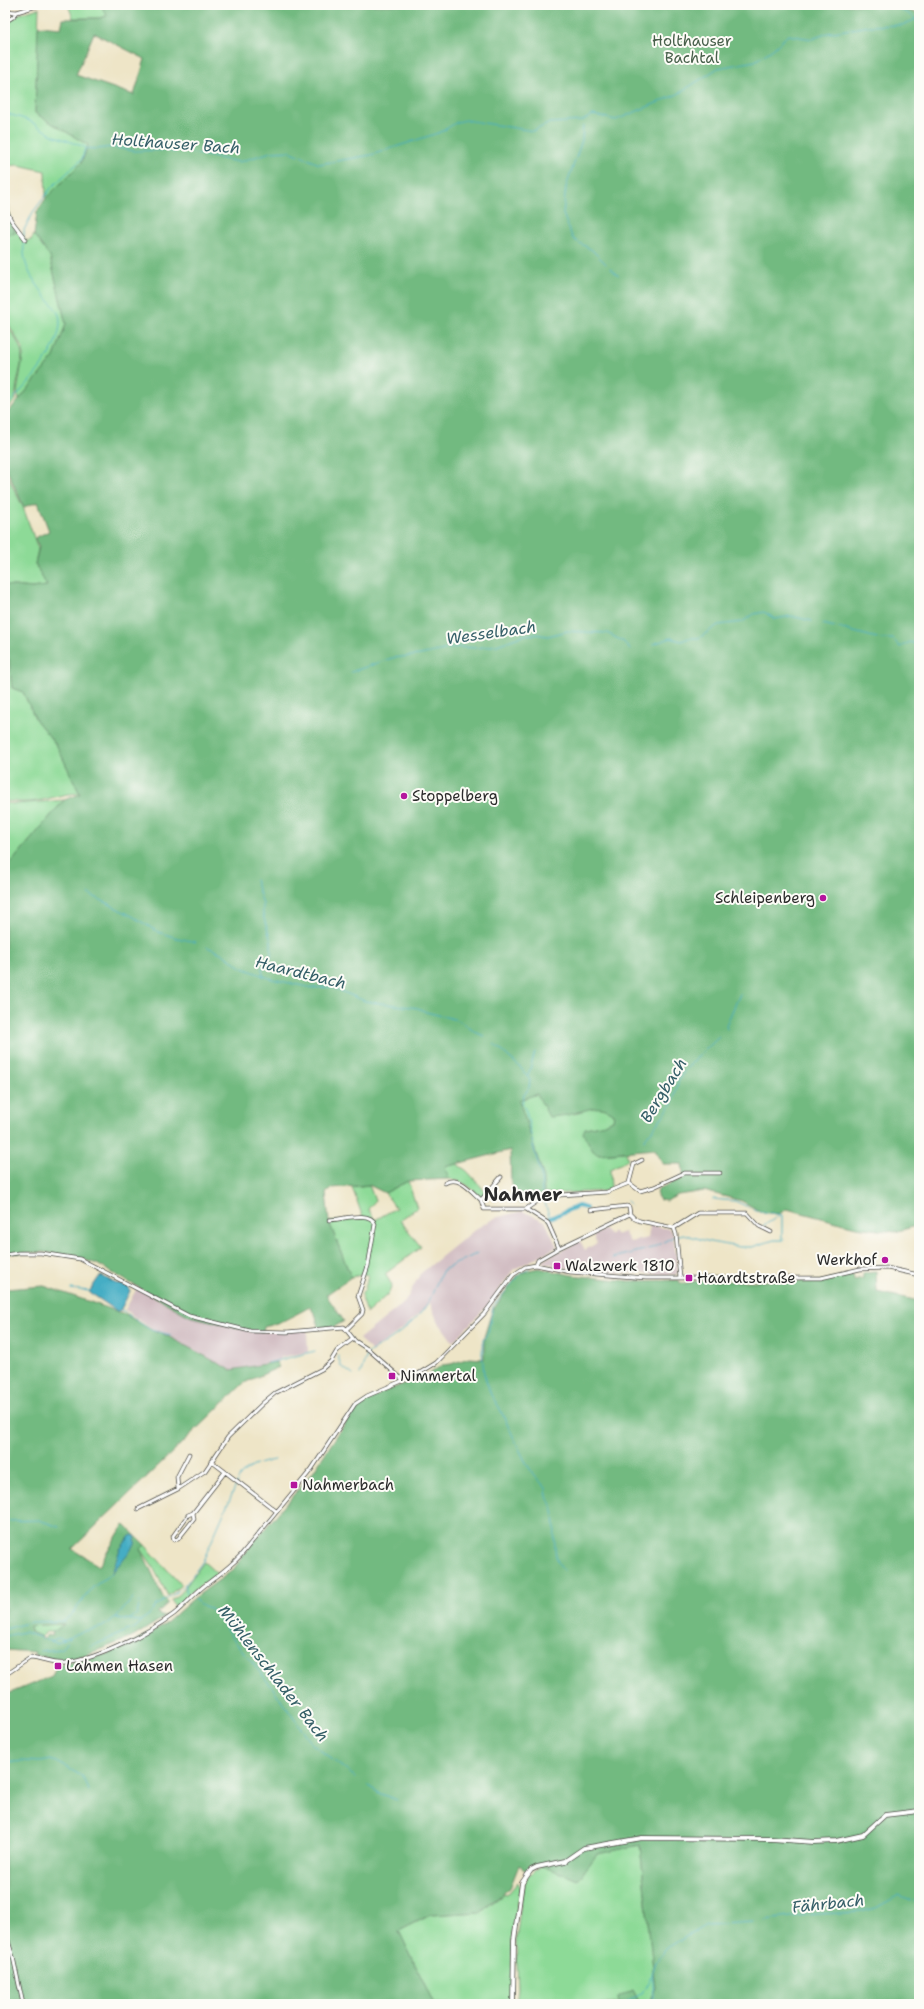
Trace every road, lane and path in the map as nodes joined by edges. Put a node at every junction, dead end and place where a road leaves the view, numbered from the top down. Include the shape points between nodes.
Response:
1 (40, 5) edge
2 (5, 11) edge
3 (17, 12) junction
4 (5, 22) edge
5 (5, 208) edge
6 (26, 240) dead end
7 (642, 1160) dead end
8 (720, 1173) dead end
9 (501, 1177) dead end
10 (445, 1183) dead end
11 (629, 1184) junction
12 (481, 1200) junction
13 (526, 1209) junction
14 (591, 1210) dead end
15 (630, 1214) junction
16 (330, 1220) dead end
17 (674, 1228) junction
18 (771, 1232) dead end
19 (559, 1248) junction
20 (5, 1255) edge
21 (536, 1265) junction
22 (919, 1275) edge
23 (680, 1278) junction
24 (347, 1329) junction
25 (353, 1338) junction
26 (403, 1380) junction
27 (189, 1454) dead end
28 (211, 1462) junction
29 (225, 1472) junction
30 (178, 1489) junction
31 (138, 1509) dead end
32 (276, 1511) junction
33 (193, 1513) junction
34 (5, 1675) edge
35 (919, 1811) edge
36 (5, 1931) edge
37 (23, 2004) edge
38 (513, 2004) edge

1 - 3 street
2 - 3 street
3 - 4 street
5 - 6 street
7 - 11 street via 634,1164
8 - 11 street via 684,1173 640,1191
9 - 12 street
10 - 12 street via 450,1180 458,1181
11 - 13 street via 607,1192 545,1196
12 - 13 street via 486,1210
13 - 19 street via 548,1222
14 - 15 street via 627,1206
15 - 17 street via 635,1219
15 - 19 street
16 - 24 street via 366,1217 375,1224 365,1281 358,1296 362,1314
17 - 18 street via 698,1213 747,1213 759,1226
17 - 23 street
19 - 21 street via 538,1260
20 - 24 street via 41,1253 80,1259 189,1316 250,1331 287,1332 342,1327
21 - 23 street via 611,1276
21 - 26 street via 525,1267 516,1273 484,1314 436,1363
22 - 23 street via 887,1268 860,1269 820,1278
24 - 25 street
25 - 26 street
25 - 28 street via 337,1351 322,1369 275,1393 263,1403 228,1437
26 - 32 street via 355,1404 311,1470
27 - 30 street via 177,1477
28 - 29 street
28 - 30 street via 205,1471
29 - 32 street
29 - 33 street
30 - 31 street
32 - 34 street via 230,1567 154,1628 133,1639 75,1661 52,1663 30,1658
33 - 33 street via 188,1515 173,1536 174,1540 178,1540 194,1519
35 - 38 street via 885,1815 863,1834 836,1841 642,1838 594,1845 584,1848 565,1861 537,1867 531,1870 522,1883 514,1940
36 - 37 street

